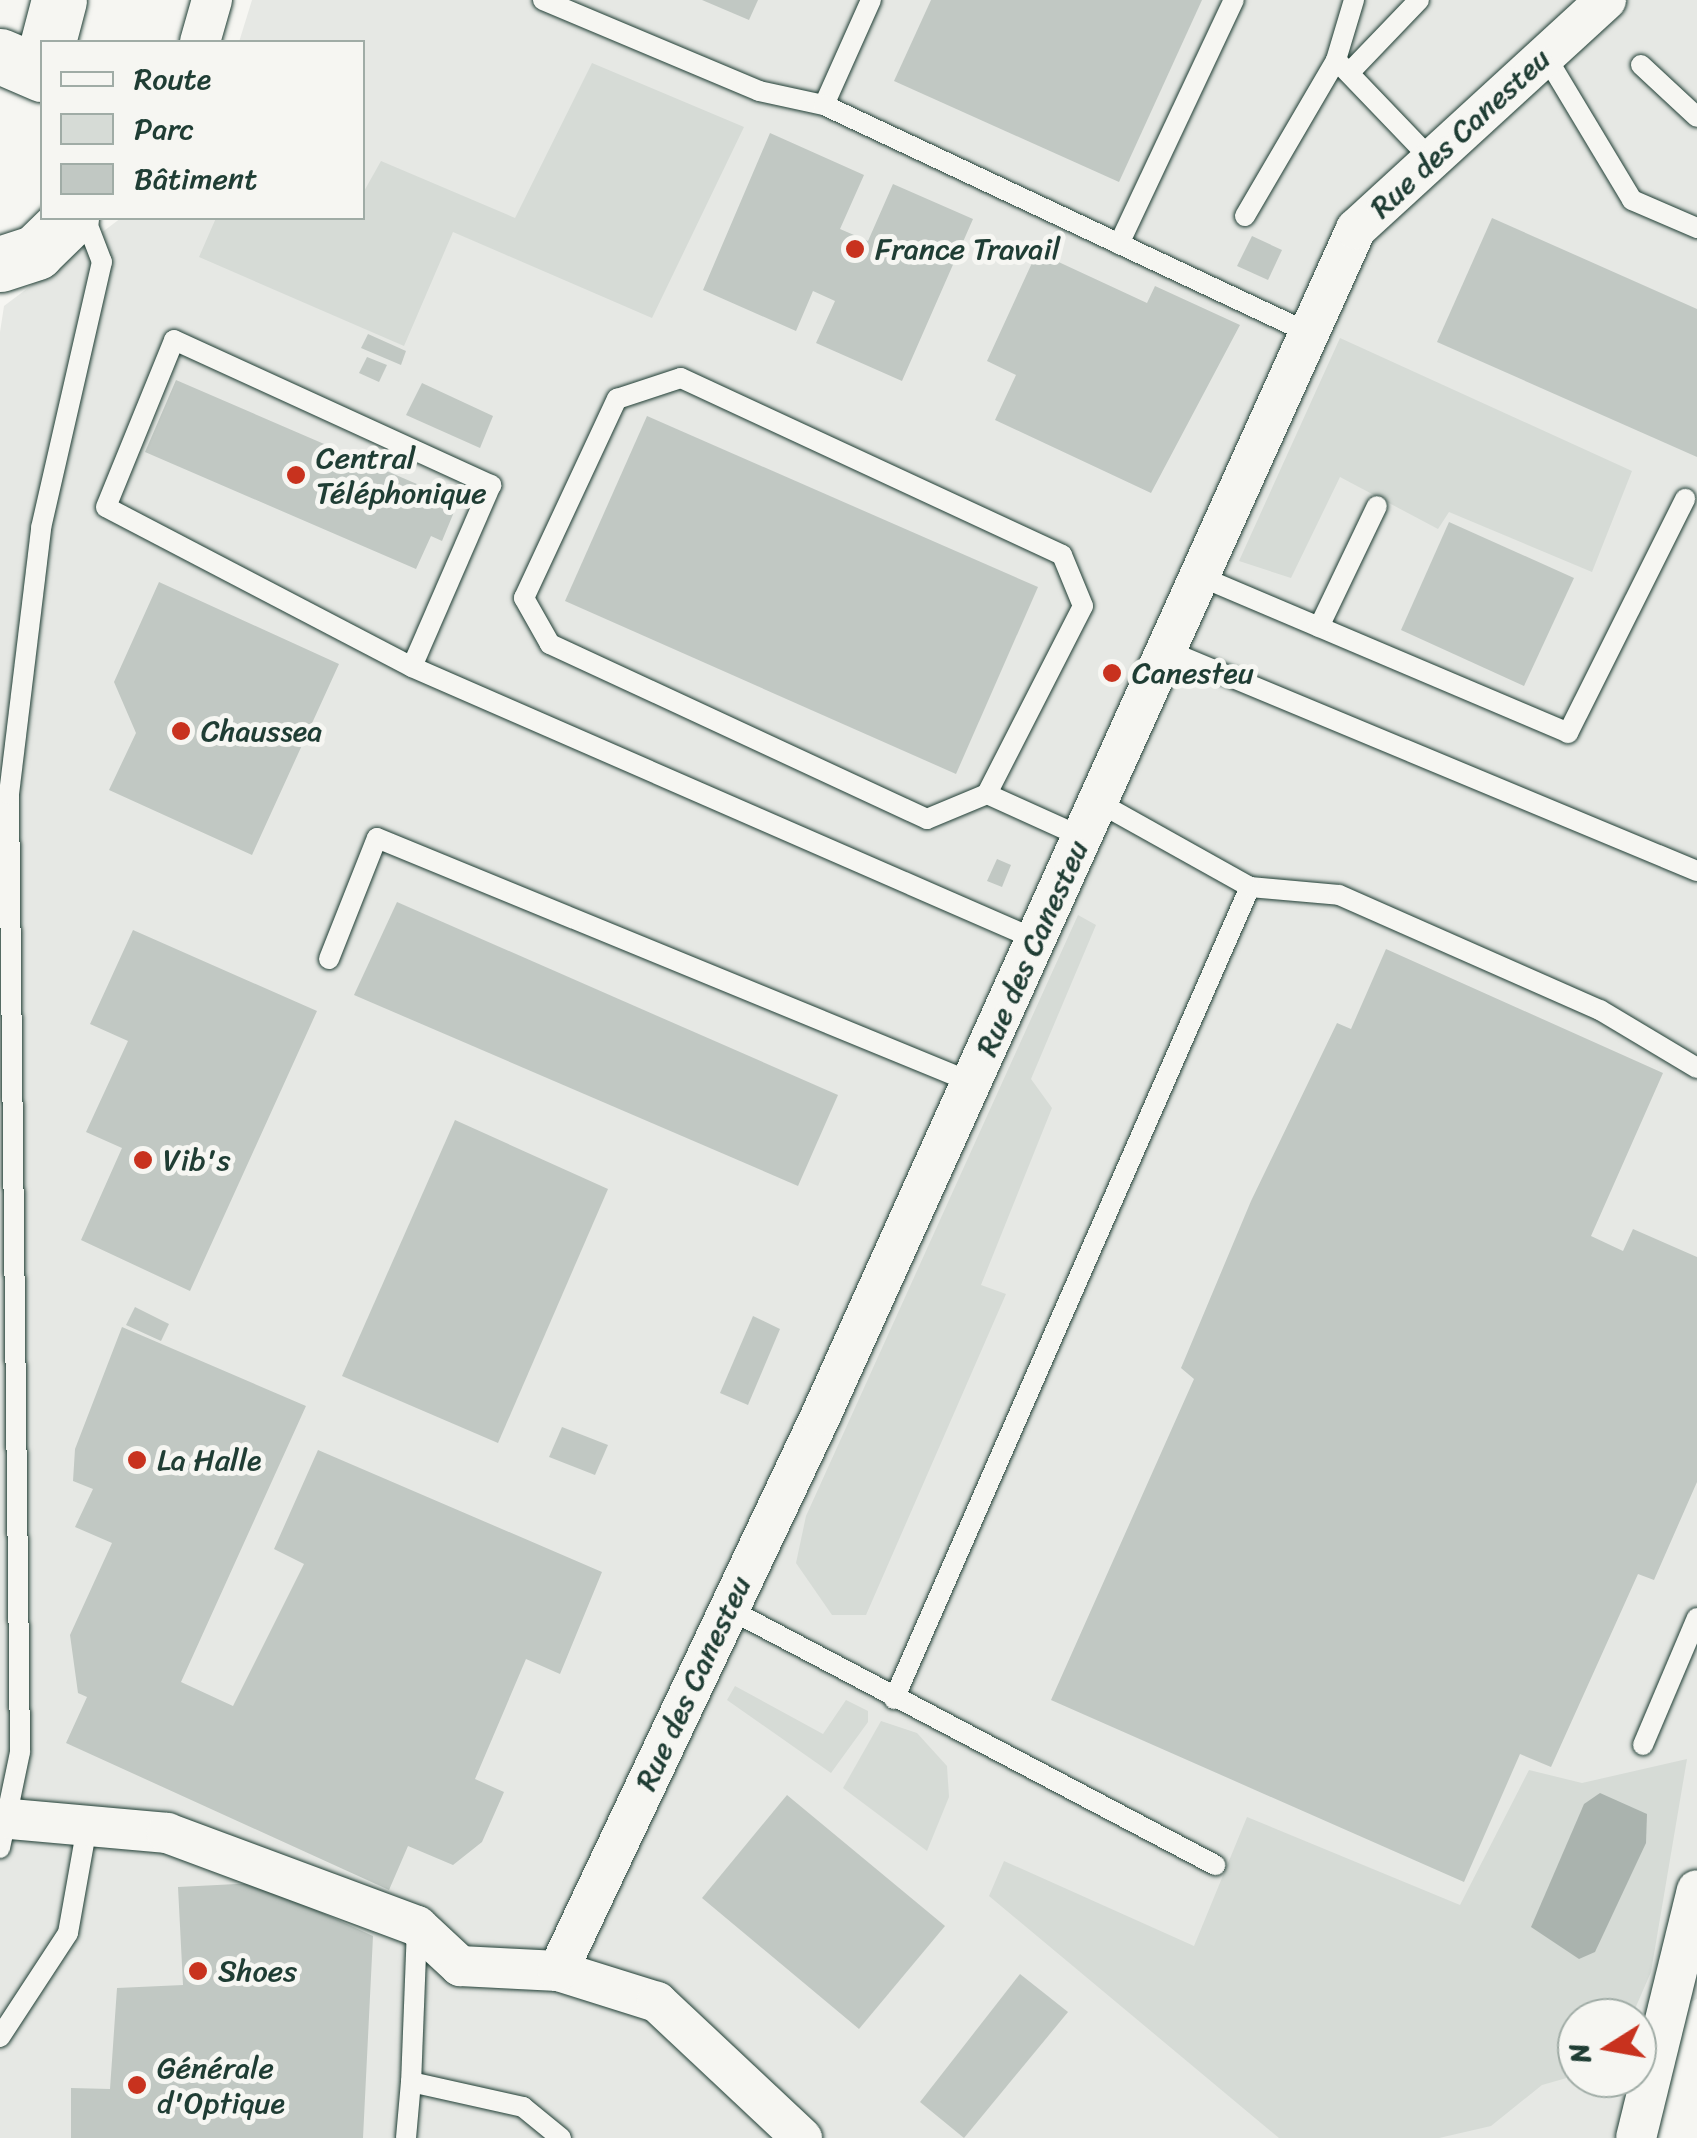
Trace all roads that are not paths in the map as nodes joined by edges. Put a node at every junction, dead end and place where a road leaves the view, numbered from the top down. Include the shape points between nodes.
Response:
1 (59, 0) edge
2 (212, 0) edge
3 (543, 0) edge
4 (871, 0) edge
5 (1234, 0) edge
6 (1354, 0) edge
7 (1419, 0) edge
8 (1606, 0) edge
9 (49, 40) edge
10 (201, 40) edge
11 (1545, 55) junction
12 (0, 56) edge
13 (1641, 66) dead end
14 (1342, 67) junction
15 (40, 73) edge
16 (824, 105) junction
17 (1697, 118) edge
18 (1431, 159) junction
19 (1245, 216) dead end
20 (68, 220) edge
21 (86, 220) edge
22 (1697, 228) edge
23 (1119, 244) junction
24 (2, 270) edge
25 (1308, 333) junction
26 (1685, 500) dead end
27 (1377, 506) dead end
28 (1200, 576) junction
29 (1319, 627) junction
30 (1166, 650) junction
31 (412, 667) junction
32 (987, 794) junction
33 (1090, 819) junction
34 (1697, 870) edge
35 (1250, 887) junction
36 (1035, 939) junction
37 (329, 960) dead end
38 (1697, 1068) edge
39 (971, 1082) junction
40 (727, 1608) junction
41 (1697, 1618) edge
42 (894, 1698) junction
43 (1643, 1745) dead end
44 (87, 1826) junction
45 (6, 1834) edge
46 (1215, 1866) dead end
47 (1697, 1890) edge
48 (417, 1926) junction
49 (558, 1971) junction
50 (0, 2037) edge
51 (411, 2082) junction
52 (406, 2138) edge
53 (561, 2138) edge
54 (802, 2138) edge
55 (1636, 2138) edge

1 - 9 main road
2 - 10 street
3 - 16 lane via 759,91
4 - 16 lane
5 - 23 lane
6 - 14 lane
7 - 14 lane
8 - 11 street, Rue des Canesteu
11 - 18 street, Rue des Canesteu
11 - 22 lane via 1632,200
12 - 15 main road
13 - 17 lane
14 - 18 lane
14 - 19 lane
16 - 23 lane
18 - 25 street, Rue des Canesteu via 1356,229
20 - 24 main road via 36,252
21 - 45 lane via 102,262 41,528 9,794 20,1752
23 - 25 lane
25 - 28 street, Rue des Canesteu
26 - 29 lane via 1568,732
27 - 29 lane
28 - 29 lane
28 - 30 street, Rue des Canesteu
30 - 33 street, Rue des Canesteu
30 - 34 lane
31 - 31 lane via 491,485 174,340 106,508
31 - 36 lane
32 - 32 lane via 1083,606 1062,555 680,378 617,398 524,598 550,644 927,819
32 - 33 lane
33 - 35 lane
33 - 36 street, Rue des Canesteu
35 - 38 lane via 1339,895 1600,1010
35 - 42 lane
36 - 39 street, Rue des Canesteu
37 - 39 lane via 377,838
39 - 40 street, Rue des Canesteu
40 - 42 lane
40 - 49 street, Rue des Canesteu
41 - 43 lane
42 - 46 lane
44 - 45 street
44 - 48 street via 167,1832
44 - 50 lane via 68,1932
47 - 55 street
48 - 49 street via 460,1966
48 - 51 lane
49 - 54 street via 657,2002
51 - 52 lane
51 - 53 lane via 523,2107

